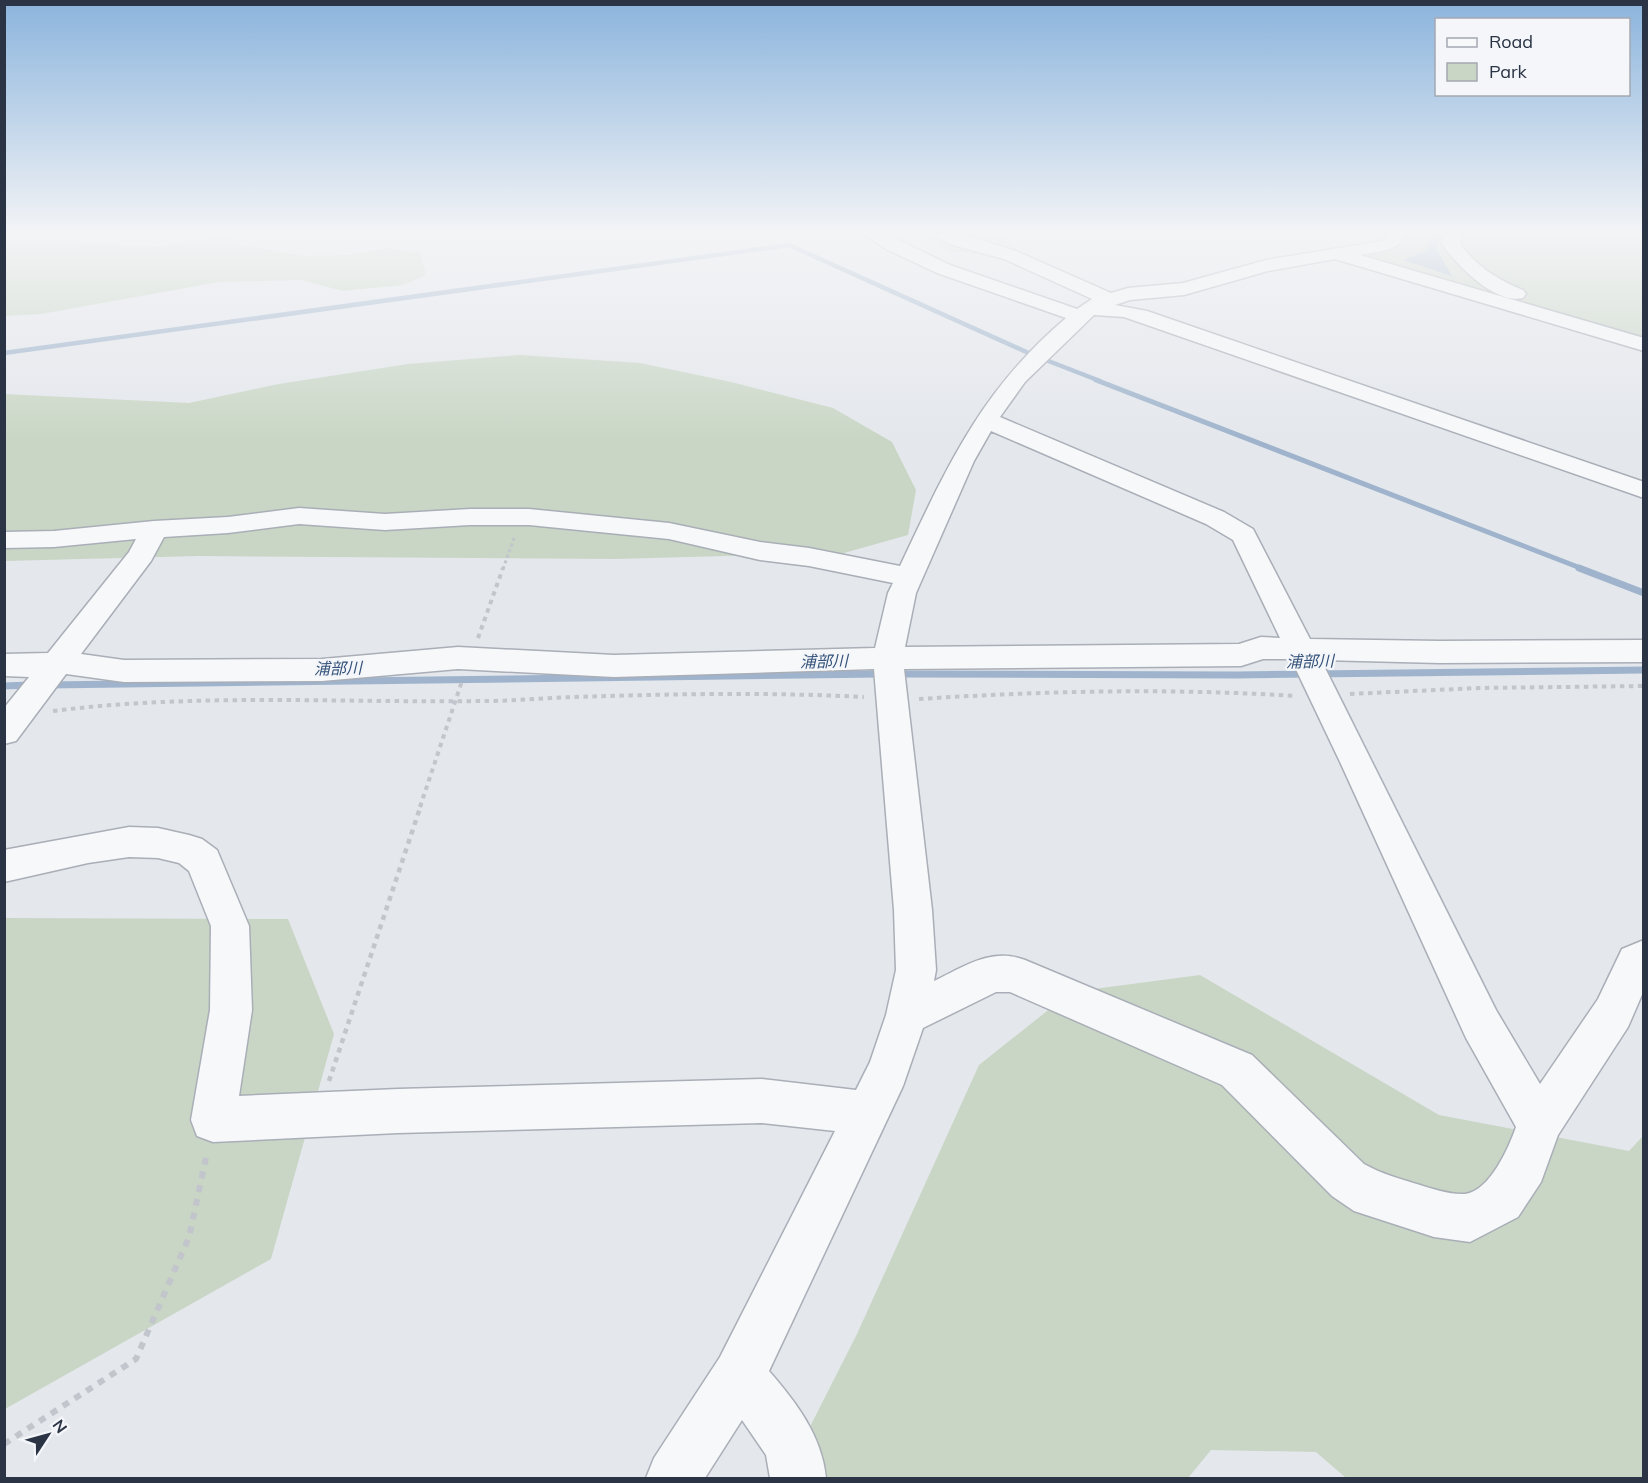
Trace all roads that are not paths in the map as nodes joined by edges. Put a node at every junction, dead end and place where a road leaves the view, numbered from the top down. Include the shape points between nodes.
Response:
1 (1037, 300) edge
2 (1106, 300) edge
3 (1492, 300) edge
4 (1533, 300) edge
5 (1081, 314) junction
6 (1644, 333) edge
7 (1644, 345) edge
8 (986, 420) junction
9 (1644, 491) edge
10 (154, 529) junction
11 (4, 540) edge
12 (909, 577) junction
13 (1301, 650) junction
14 (1644, 651) edge
15 (888, 658) junction
16 (60, 662) junction
17 (4, 665) edge
18 (12, 722) edge
19 (4, 866) edge
20 (1644, 958) edge
21 (907, 1015) junction
22 (868, 1113) junction
23 (1539, 1124) junction
24 (739, 1376) junction
25 (674, 1479) edge
26 (798, 1479) edge

1 - 5 street
2 - 5 street
3 - 7 street
4 - 6 street via 1581,319
5 - 8 street via 1017,377
5 - 9 street via 1101,309 1140,315
8 - 12 street via 962,461
8 - 13 street via 1215,518 1244,535
10 - 11 street via 54,540
10 - 12 street via 299,516 385,522 522,517 669,531
10 - 16 street via 141,555
12 - 15 street
13 - 14 street
13 - 15 street via 1262,648 1241,655
13 - 23 street via 1480,1024
15 - 16 street via 614,666 471,659 322,670 123,671
15 - 21 street via 913,910 916,970
16 - 17 street
16 - 18 street
19 - 22 street via 129,842 189,850 204,861 230,926 231,1010 213,1120 761,1101
20 - 23 street via 1636,962 1612,1013
21 - 22 street via 888,1071
21 - 23 street via 992,974 1011,973 1237,1070 1348,1180 1371,1194 1434,1213 1470,1218 1501,1200 1525,1166
22 - 24 street
24 - 25 street
24 - 26 street via 786,1434 797,1463

